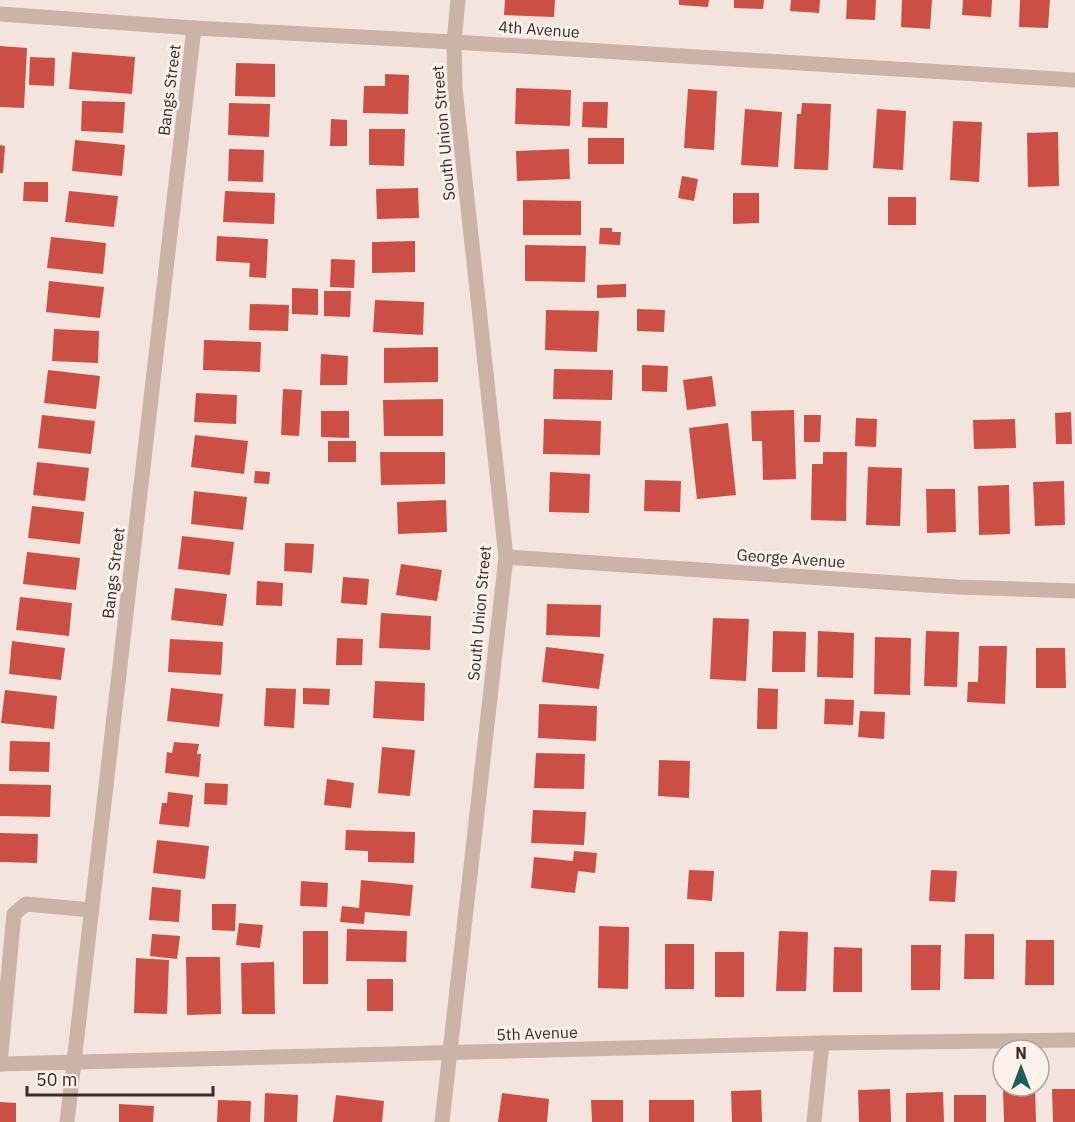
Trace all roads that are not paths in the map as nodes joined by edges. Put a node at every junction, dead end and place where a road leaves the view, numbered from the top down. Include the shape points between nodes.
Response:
1 (458, 0) edge
2 (0, 14) edge
3 (194, 28) junction
4 (454, 42) junction
5 (1075, 80) edge
6 (506, 557) junction
7 (1075, 591) edge
8 (92, 910) junction
9 (1075, 1040) edge
10 (822, 1043) junction
11 (450, 1053) junction
12 (75, 1061) junction
13 (0, 1064) edge
14 (67, 1122) edge
15 (442, 1122) edge
16 (814, 1122) edge

1 - 4 street, South Union Street
2 - 3 street, 4th Avenue
3 - 4 street, 4th Avenue
3 - 8 street, Bangs Street
4 - 5 street, 4th Avenue
4 - 6 street, South Union Street via 455,88
6 - 7 street, George Avenue via 957,587
6 - 11 street, South Union Street
8 - 12 street, Bangs Street
8 - 13 street via 26,904 14,914
9 - 10 street, 5th Avenue
10 - 11 street, 5th Avenue
10 - 16 street
11 - 12 street, 5th Avenue
11 - 15 street, South Union Street
12 - 13 street, 5th Avenue
12 - 14 street, Bangs Street

